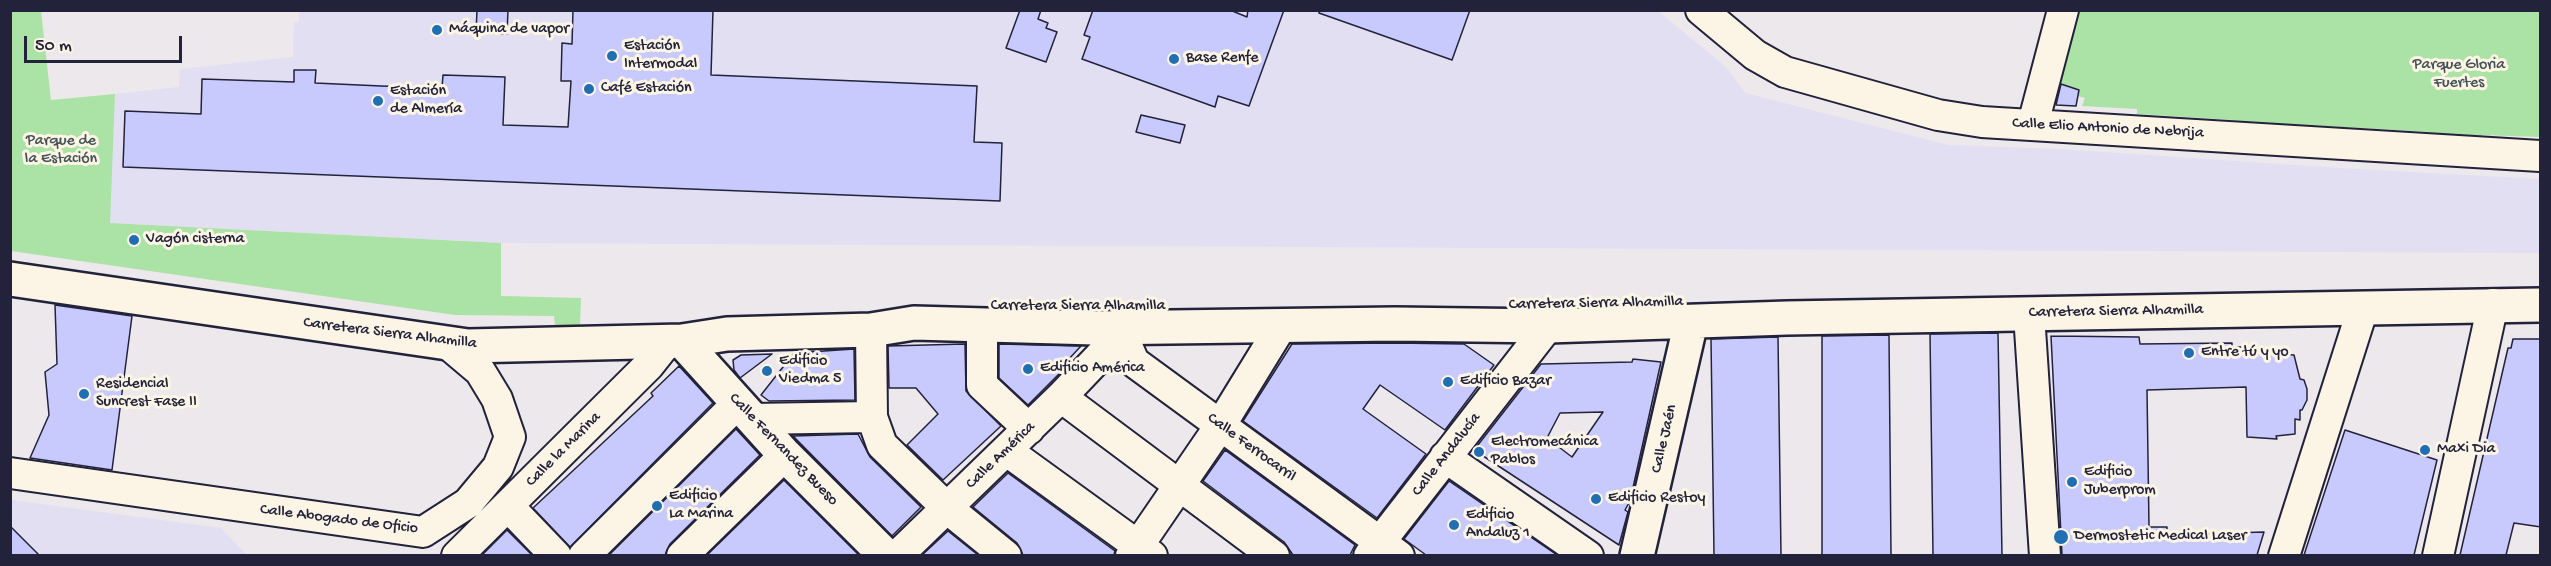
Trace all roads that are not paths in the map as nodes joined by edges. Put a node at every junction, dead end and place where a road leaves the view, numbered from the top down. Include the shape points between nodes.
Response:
1 (1701, 10) edge
2 (2063, 10) edge
3 (2033, 124) junction
4 (2541, 156) edge
5 (10, 279) edge
6 (2541, 288) edge
7 (1810, 301) junction
8 (2493, 304) junction
9 (2541, 305) edge
10 (1244, 306) junction
11 (1383, 306) junction
12 (2363, 308) junction
13 (2029, 314) junction
14 (1691, 322) junction
15 (914, 323) junction
16 (1282, 325) junction
17 (1534, 326) junction
18 (871, 330) junction
19 (982, 338) dead end
20 (675, 341) junction
21 (1111, 341) junction
22 (448, 344) junction
23 (1061, 397) junction
24 (744, 412) junction
25 (872, 417) junction
26 (1220, 426) junction
27 (1029, 429) junction
28 (1007, 451) junction
29 (785, 455) junction
30 (1445, 457) junction
31 (10, 472) edge
32 (1178, 486) junction
33 (508, 506) junction
34 (947, 508) junction
35 (1382, 551) edge
36 (1140, 552) edge
37 (457, 555) edge
38 (556, 555) edge
39 (584, 555) edge
40 (682, 555) edge
41 (886, 555) edge
42 (897, 555) edge
43 (1006, 555) edge
44 (1274, 555) edge
45 (1588, 555) edge
46 (1637, 555) edge
47 (2045, 555) edge
48 (2284, 555) edge
49 (2438, 555) edge

1 - 3 street, Calle Elio Antonio de Nebrija via 1755,55 1785,72 1938,115
2 - 3 street
3 - 4 street, Calle Elio Antonio de Nebrija
5 - 22 main road, Carretera Sierra Alhamilla
6 - 7 main road, Carretera Sierra Alhamilla
7 - 11 main road, Carretera Sierra Alhamilla
7 - 14 main road, Carretera Sierra Alhamilla via 1784,310 1705,314
8 - 9 main road, Carretera Sierra Alhamilla
8 - 12 main road, Carretera Sierra Alhamilla
8 - 49 street
10 - 11 main road, Carretera Sierra Alhamilla
10 - 15 main road, Carretera Sierra Alhamilla via 976,307
10 - 21 main road, Carretera Sierra Alhamilla via 1209,315 1127,323
11 - 17 main road, Carretera Sierra Alhamilla via 1409,314 1483,315
12 - 13 main road, Carretera Sierra Alhamilla
12 - 48 street
13 - 14 main road, Carretera Sierra Alhamilla
13 - 47 street
14 - 17 main road, Carretera Sierra Alhamilla
14 - 46 main road, Calle Jaén
15 - 18 main road, Carretera Sierra Alhamilla
15 - 21 main road, Carretera Sierra Alhamilla
16 - 17 main road, Carretera Sierra Alhamilla
16 - 21 main road, Carretera Sierra Alhamilla
16 - 26 street
17 - 30 street, Calle Andalucía
18 - 20 main road, Carretera Sierra Alhamilla via 727,334
18 - 25 street
19 - 27 street via 982,385
20 - 22 main road, Carretera Sierra Alhamilla
20 - 24 main road, Calle Fernandez Bueso
20 - 33 street, Calle la Marina
21 - 23 street, Calle América
21 - 26 street, Calle Ferrocarril
22 - 31 street, Calle Abogado de Oficio via 480,371 497,399 510,438 498,467 468,503 423,532
23 - 27 street, Calle América
23 - 32 street
24 - 25 street
24 - 29 main road, Calle Fernandez Bueso
24 - 39 street
25 - 34 street via 882,445
26 - 32 street
26 - 35 street, Calle Ferrocarril
27 - 28 street, Calle América
28 - 34 street, Calle América
28 - 36 street
29 - 40 street
29 - 41 main road, Calle Fernandez Bueso
30 - 35 street, Calle Andalucía
30 - 45 street
32 - 36 street
32 - 44 street
33 - 37 street, Calle la Marina
33 - 38 street
34 - 42 street, Calle América
34 - 43 street

